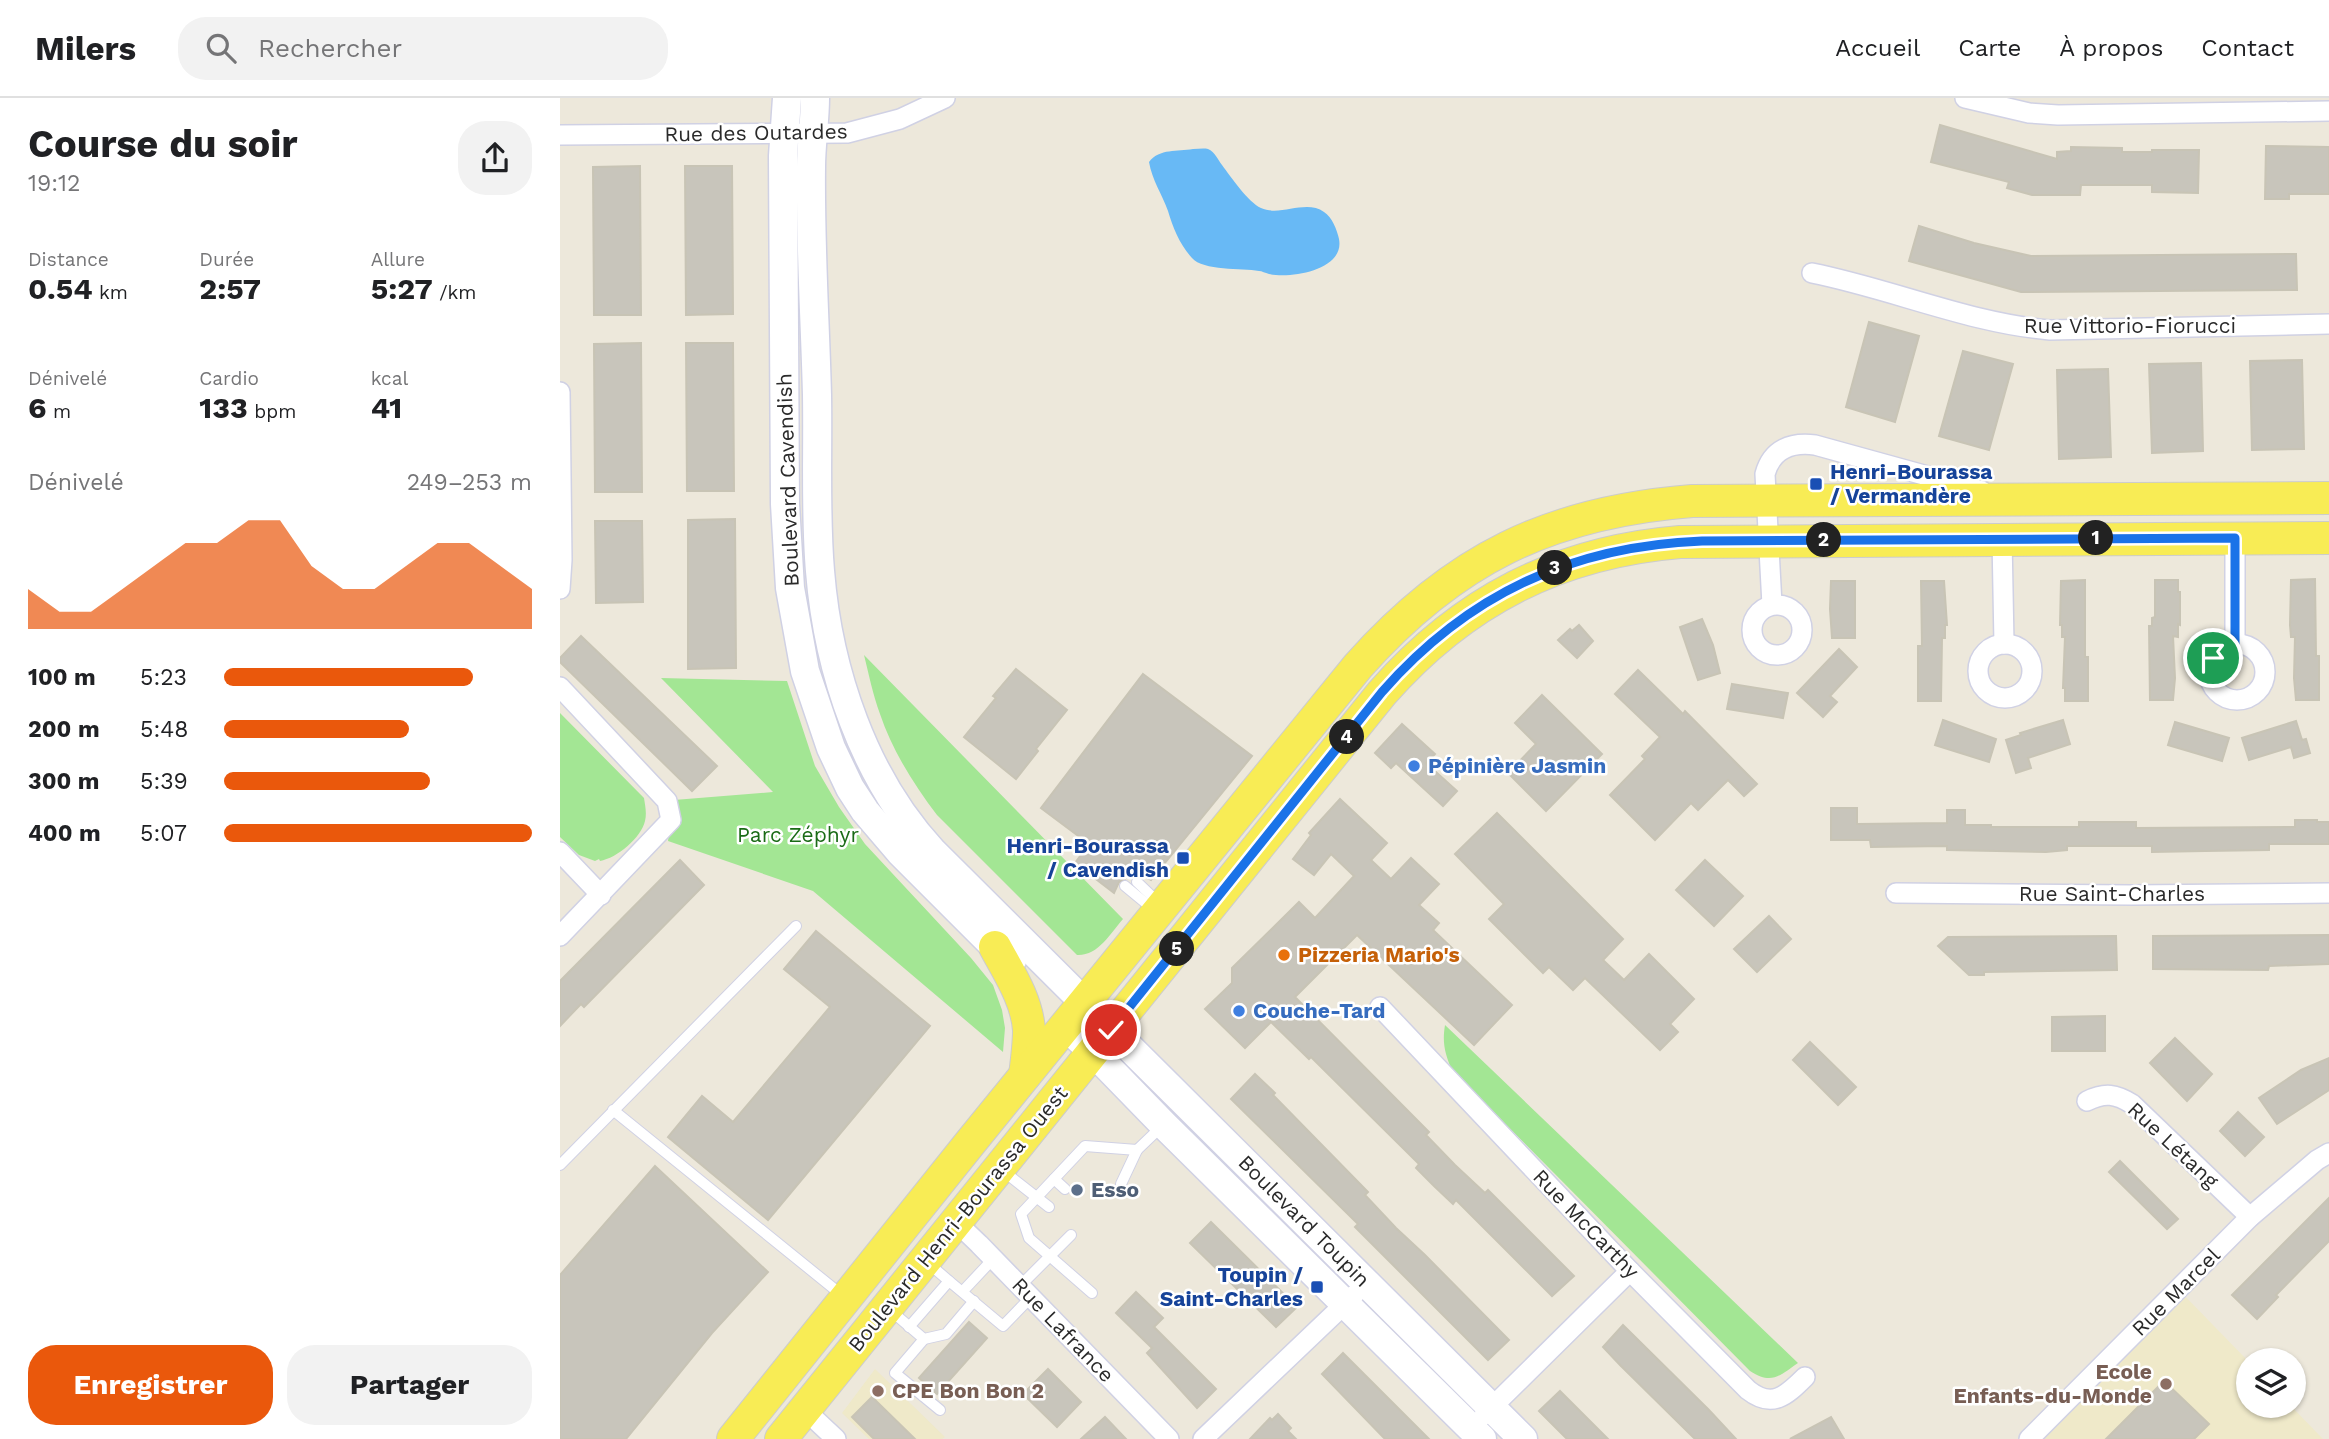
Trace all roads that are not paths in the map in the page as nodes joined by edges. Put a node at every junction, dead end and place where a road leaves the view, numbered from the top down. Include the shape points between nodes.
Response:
1 (787, 98) edge
2 (815, 98) edge
3 (945, 98) edge
4 (1965, 98) edge
5 (2305, 105) edge
6 (2059, 106) edge
7 (2329, 111) edge
8 (799, 134) junction
9 (560, 135) edge
10 (1812, 273) dead end
11 (2329, 324) edge
12 (560, 392) edge
13 (2329, 498) edge
14 (1765, 499) junction
15 (2012, 499) junction
16 (2003, 538) junction
17 (2235, 538) junction
18 (2329, 538) edge
19 (1768, 540) junction
20 (560, 589) edge
21 (1772, 605) dead end
22 (2004, 644) dead end
23 (2235, 644) dead end
24 (560, 687) edge
25 (560, 852) edge
26 (1137, 882) dead end
27 (1125, 886) dead end
28 (1896, 893) dead end
29 (2329, 893) edge
30 (601, 895) junction
31 (1160, 909) junction
32 (796, 926) dead end
33 (560, 936) edge
34 (995, 947) junction
35 (1380, 1007) dead end
36 (1075, 1014) junction
37 (1102, 1041) junction
38 (1025, 1075) junction
39 (2087, 1101) dead end
40 (612, 1110) junction
41 (1164, 1125) junction
42 (1138, 1150) junction
43 (2329, 1153) edge
44 (1071, 1161) junction
45 (560, 1165) edge
46 (999, 1168) junction
47 (1080, 1170) dead end
48 (1054, 1179) junction
49 (1121, 1184) dead end
50 (1065, 1189) dead end
51 (1038, 1197) junction
52 (1049, 1207) dead end
53 (2250, 1217) junction
54 (956, 1222) junction
55 (1072, 1235) dead end
56 (1049, 1256) junction
57 (993, 1259) junction
58 (925, 1260) junction
59 (1630, 1271) junction
60 (949, 1281) junction
61 (1366, 1283) junction
62 (963, 1291) junction
63 (1026, 1292) junction
64 (1092, 1293) dead end
65 (846, 1298) junction
66 (974, 1301) junction
67 (1345, 1304) junction
68 (898, 1317) junction
69 (924, 1339) junction
70 (1805, 1377) dead end
71 (1491, 1408) junction
72 (805, 1410) junction
73 (940, 1410) dead end
74 (1476, 1434) edge
75 (733, 1439) edge
76 (781, 1439) edge
77 (836, 1439) edge
78 (1169, 1439) edge
79 (1203, 1439) edge
80 (1523, 1439) edge
81 (2029, 1439) edge

1 - 8 main road, Boulevard Cavendish
2 - 8 main road, Boulevard Cavendish
3 - 8 street, Rue des Outardes via 866,129
4 - 6 street via 2029,114
5 - 6 street
5 - 7 street
8 - 9 street, Rue des Outardes
8 - 34 main road, Boulevard Cavendish via 783,156 786,526 790,588 805,671 831,748 865,811
8 - 36 main road, Boulevard Cavendish via 810,164 819,552 824,605 840,677 866,748 901,814
10 - 11 street, Rue Vittorio-Fiorucci via 2025,328
12 - 20 street
13 - 15 main road, Boulevard Henri-Bourassa Ouest
14 - 15 main road, Boulevard Henri-Bourassa Ouest
14 - 15 street, Boulevard Henri-Bourassa Ouest via 1765,474 1771,460 1785,447 1804,443
14 - 19 street
14 - 31 main road, Boulevard Henri-Bourassa Ouest via 1671,502 1604,512 1531,536 1462,574 1384,637
16 - 17 main road, Boulevard Henri-Bourassa Ouest
16 - 19 main road, Boulevard Henri-Bourassa Ouest
16 - 22 street
17 - 18 main road, Boulevard Henri-Bourassa Ouest
17 - 23 street
19 - 21 street
19 - 37 main road, Boulevard Henri-Bourassa Ouest via 1660,543 1585,558 1515,585 1455,623 1382,692
24 - 30 street via 667,801 671,812 671,820
25 - 30 street
26 - 31 lane
27 - 31 lane
28 - 29 street, Rue Saint-Charles
30 - 33 street
31 - 36 main road, Boulevard Henri-Bourassa Ouest
32 - 40 lane
34 - 36 main road, Boulevard Cavendish
34 - 38 main road via 1027,1017
35 - 59 street, Rue McCarthy
36 - 37 main road, Boulevard Toupin
36 - 38 main road, Boulevard Henri-Bourassa Ouest
37 - 41 main road, Boulevard Toupin
37 - 46 main road, Boulevard Henri-Bourassa Ouest
37 - 61 main road, Boulevard Toupin via 1156,1072
38 - 65 main road, Boulevard Henri-Bourassa Ouest
39 - 53 street, Rue Létang via 2109,1094 2132,1104
40 - 45 lane
40 - 65 lane
41 - 42 lane
41 - 67 main road, Boulevard Toupin
42 - 44 lane via 1085,1146
42 - 49 lane
43 - 53 street, Rue Marcel
44 - 47 lane
44 - 48 lane
46 - 51 lane
46 - 54 main road, Boulevard Henri-Bourassa Ouest
48 - 50 lane
48 - 51 lane
51 - 52 lane
51 - 56 lane via 1021,1214 1028,1238
53 - 81 street, Rue Marcel
54 - 57 street, Rue Lafrance
54 - 58 main road, Boulevard Henri-Bourassa Ouest
55 - 56 lane
56 - 63 lane
56 - 64 lane
57 - 62 lane
57 - 63 street, Rue Lafrance
58 - 60 lane
58 - 68 main road, Boulevard Henri-Bourassa Ouest
59 - 70 street, Rue McCarthy via 1760,1399 1787,1394
59 - 71 street
60 - 62 lane
60 - 68 lane
61 - 67 street
61 - 71 main road, Boulevard Toupin
62 - 66 lane
63 - 66 lane via 1003,1326
63 - 78 street, Rue Lafrance
65 - 75 main road, Boulevard Henri-Bourassa Ouest
66 - 69 lane via 946,1334
67 - 74 main road, Boulevard Toupin
67 - 79 street
68 - 69 lane
68 - 72 main road, Boulevard Henri-Bourassa Ouest
69 - 73 lane via 895,1373
71 - 74 street
71 - 80 main road, Boulevard Toupin
72 - 76 main road, Boulevard Henri-Bourassa Ouest
72 - 77 street

